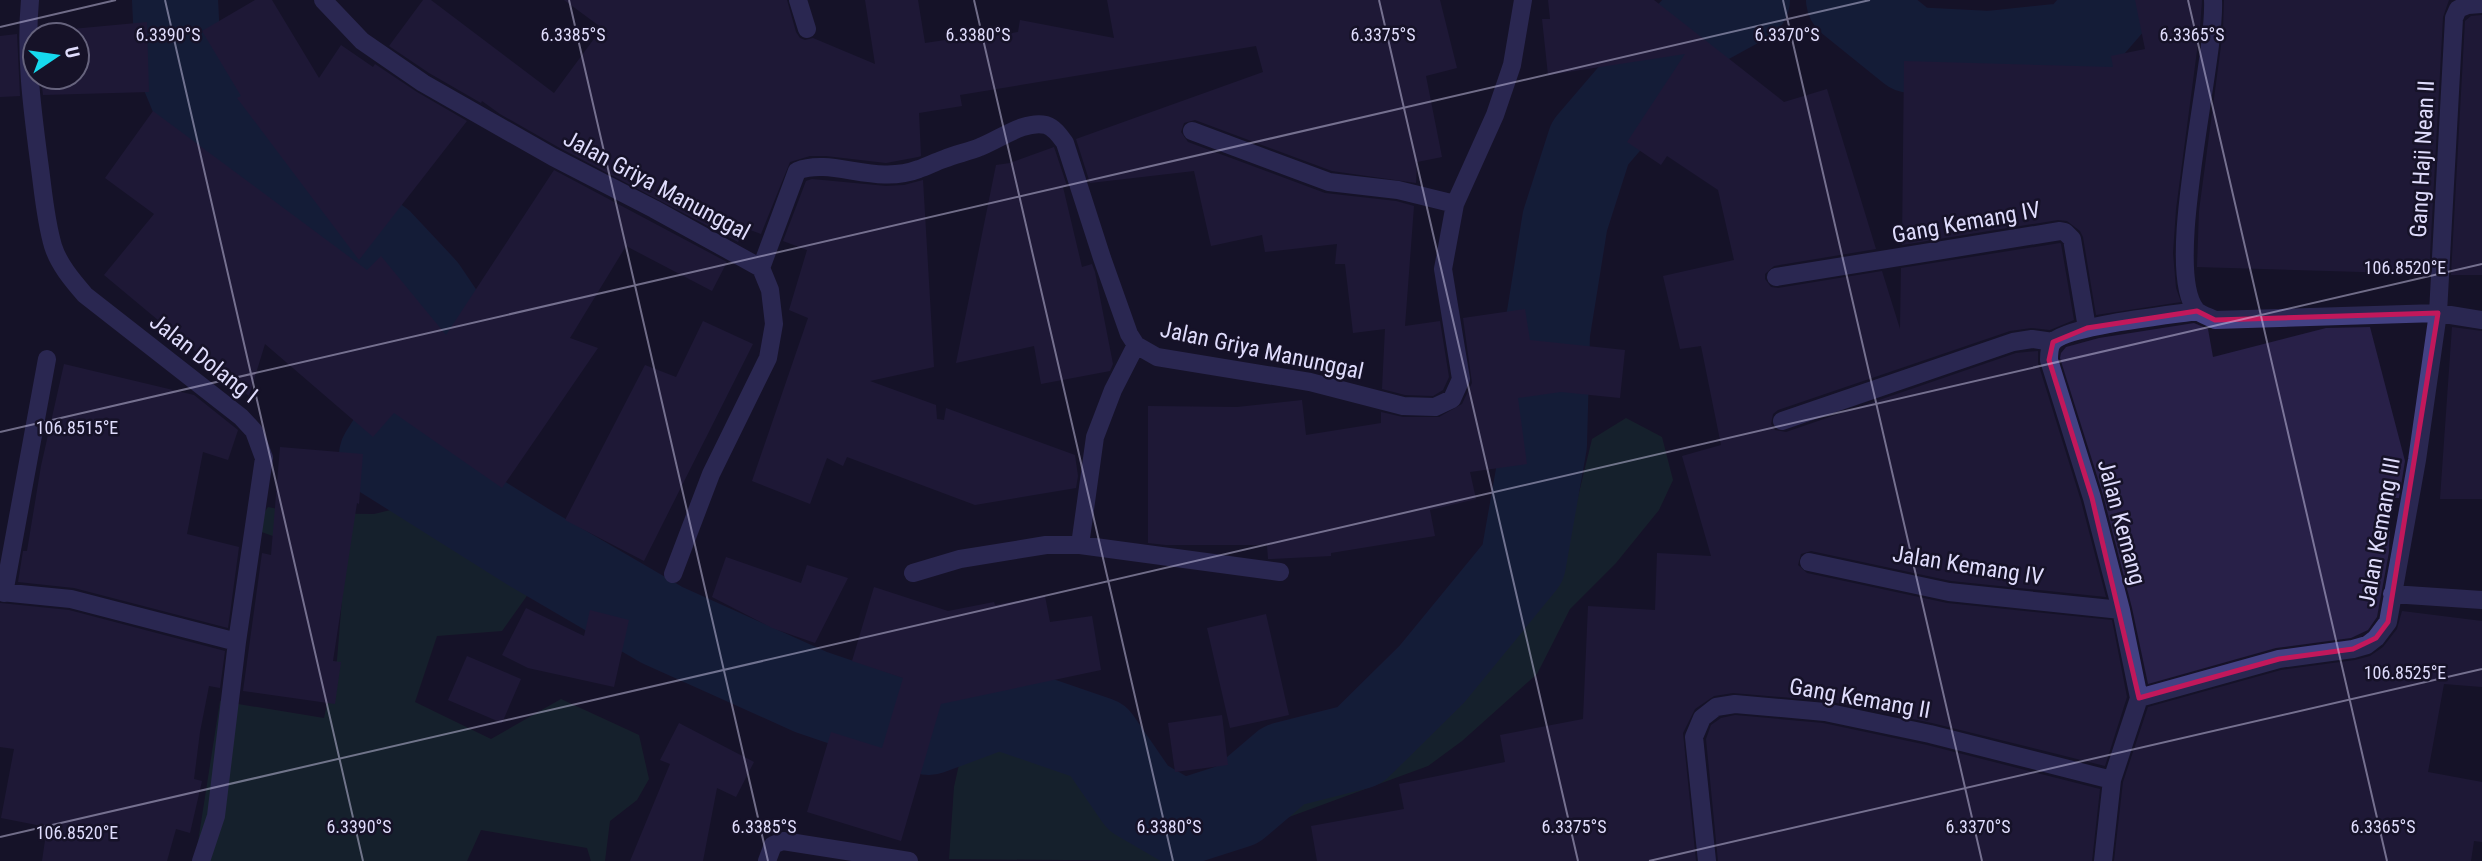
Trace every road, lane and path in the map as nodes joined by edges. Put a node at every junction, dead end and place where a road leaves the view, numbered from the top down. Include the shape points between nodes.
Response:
1 (30, 0) edge
2 (323, 0) edge
3 (798, 0) edge
4 (1524, 0) edge
5 (2213, 0) edge
6 (2482, 4) edge
7 (807, 29) dead end
8 (1192, 131) dead end
9 (1455, 204) junction
10 (761, 268) junction
11 (1776, 277) dead end
12 (2197, 311) junction
13 (2438, 313) junction
14 (2482, 320) edge
15 (2088, 328) junction
16 (2053, 342) junction
17 (1136, 345) junction
18 (47, 359) dead end
19 (1782, 421) dead end
20 (1080, 545) junction
21 (1809, 562) dead end
22 (1280, 572) dead end
23 (913, 573) dead end
24 (673, 574) dead end
25 (2, 593) edge
26 (2392, 594) junction
27 (2482, 600) edge
28 (2121, 610) junction
29 (237, 642) junction
30 (2139, 698) junction
31 (2112, 780) junction
32 (201, 861) edge
33 (767, 861) edge
34 (909, 861) edge
35 (1707, 861) edge
36 (2103, 861) edge

1 - 29 street, Jalan Dolang I via 32,101 53,248 85,295 241,417 261,445 264,458
2 - 10 street, Jalan Griya Manunggal via 362,41 422,83
3 - 7 street
4 - 9 street, Jalan Griya Manunggal via 1512,65
5 - 12 street via 2184,260 2188,292
6 - 13 street, Gang Haji Nean II via 2458,9 2454,18
8 - 9 street via 1329,182 1398,190
9 - 17 street, Jalan Griya Manunggal via 1443,269 1461,379 1452,399 1435,407 1403,406 1310,382 1157,356
10 - 17 street, Jalan Griya Manunggal via 797,171 818,167 899,176 1017,130 1047,125 1065,143 1117,304
10 - 24 street via 770,290 774,324 768,358 711,474
11 - 15 street, Gang Kemang IV via 2060,231 2072,239
12 - 13 street via 2215,320
12 - 15 street
13 - 14 street
13 - 26 street, Jalan Kemang III
15 - 16 street
16 - 19 street via 2013,342
16 - 28 street, Jalan Kemang via 2049,360
17 - 20 street via 1112,390 1095,437
18 - 25 street
20 - 22 street
20 - 23 street via 1003,550
21 - 28 street, Jalan Kemang IV via 1949,592
25 - 29 street via 71,599
26 - 27 street
26 - 30 street, Jalan Kemang III via 2388,622 2367,645 2279,659
28 - 30 street, Jalan Kemang
29 - 32 street, Jalan Dolang I via 216,816
30 - 31 street, Jalan Kemang
31 - 35 street, Gang Kemang II via 1825,712 1735,704 1716,707 1702,718 1694,737
31 - 36 street, Jalan Kemang
33 - 34 street via 773,845 783,841

